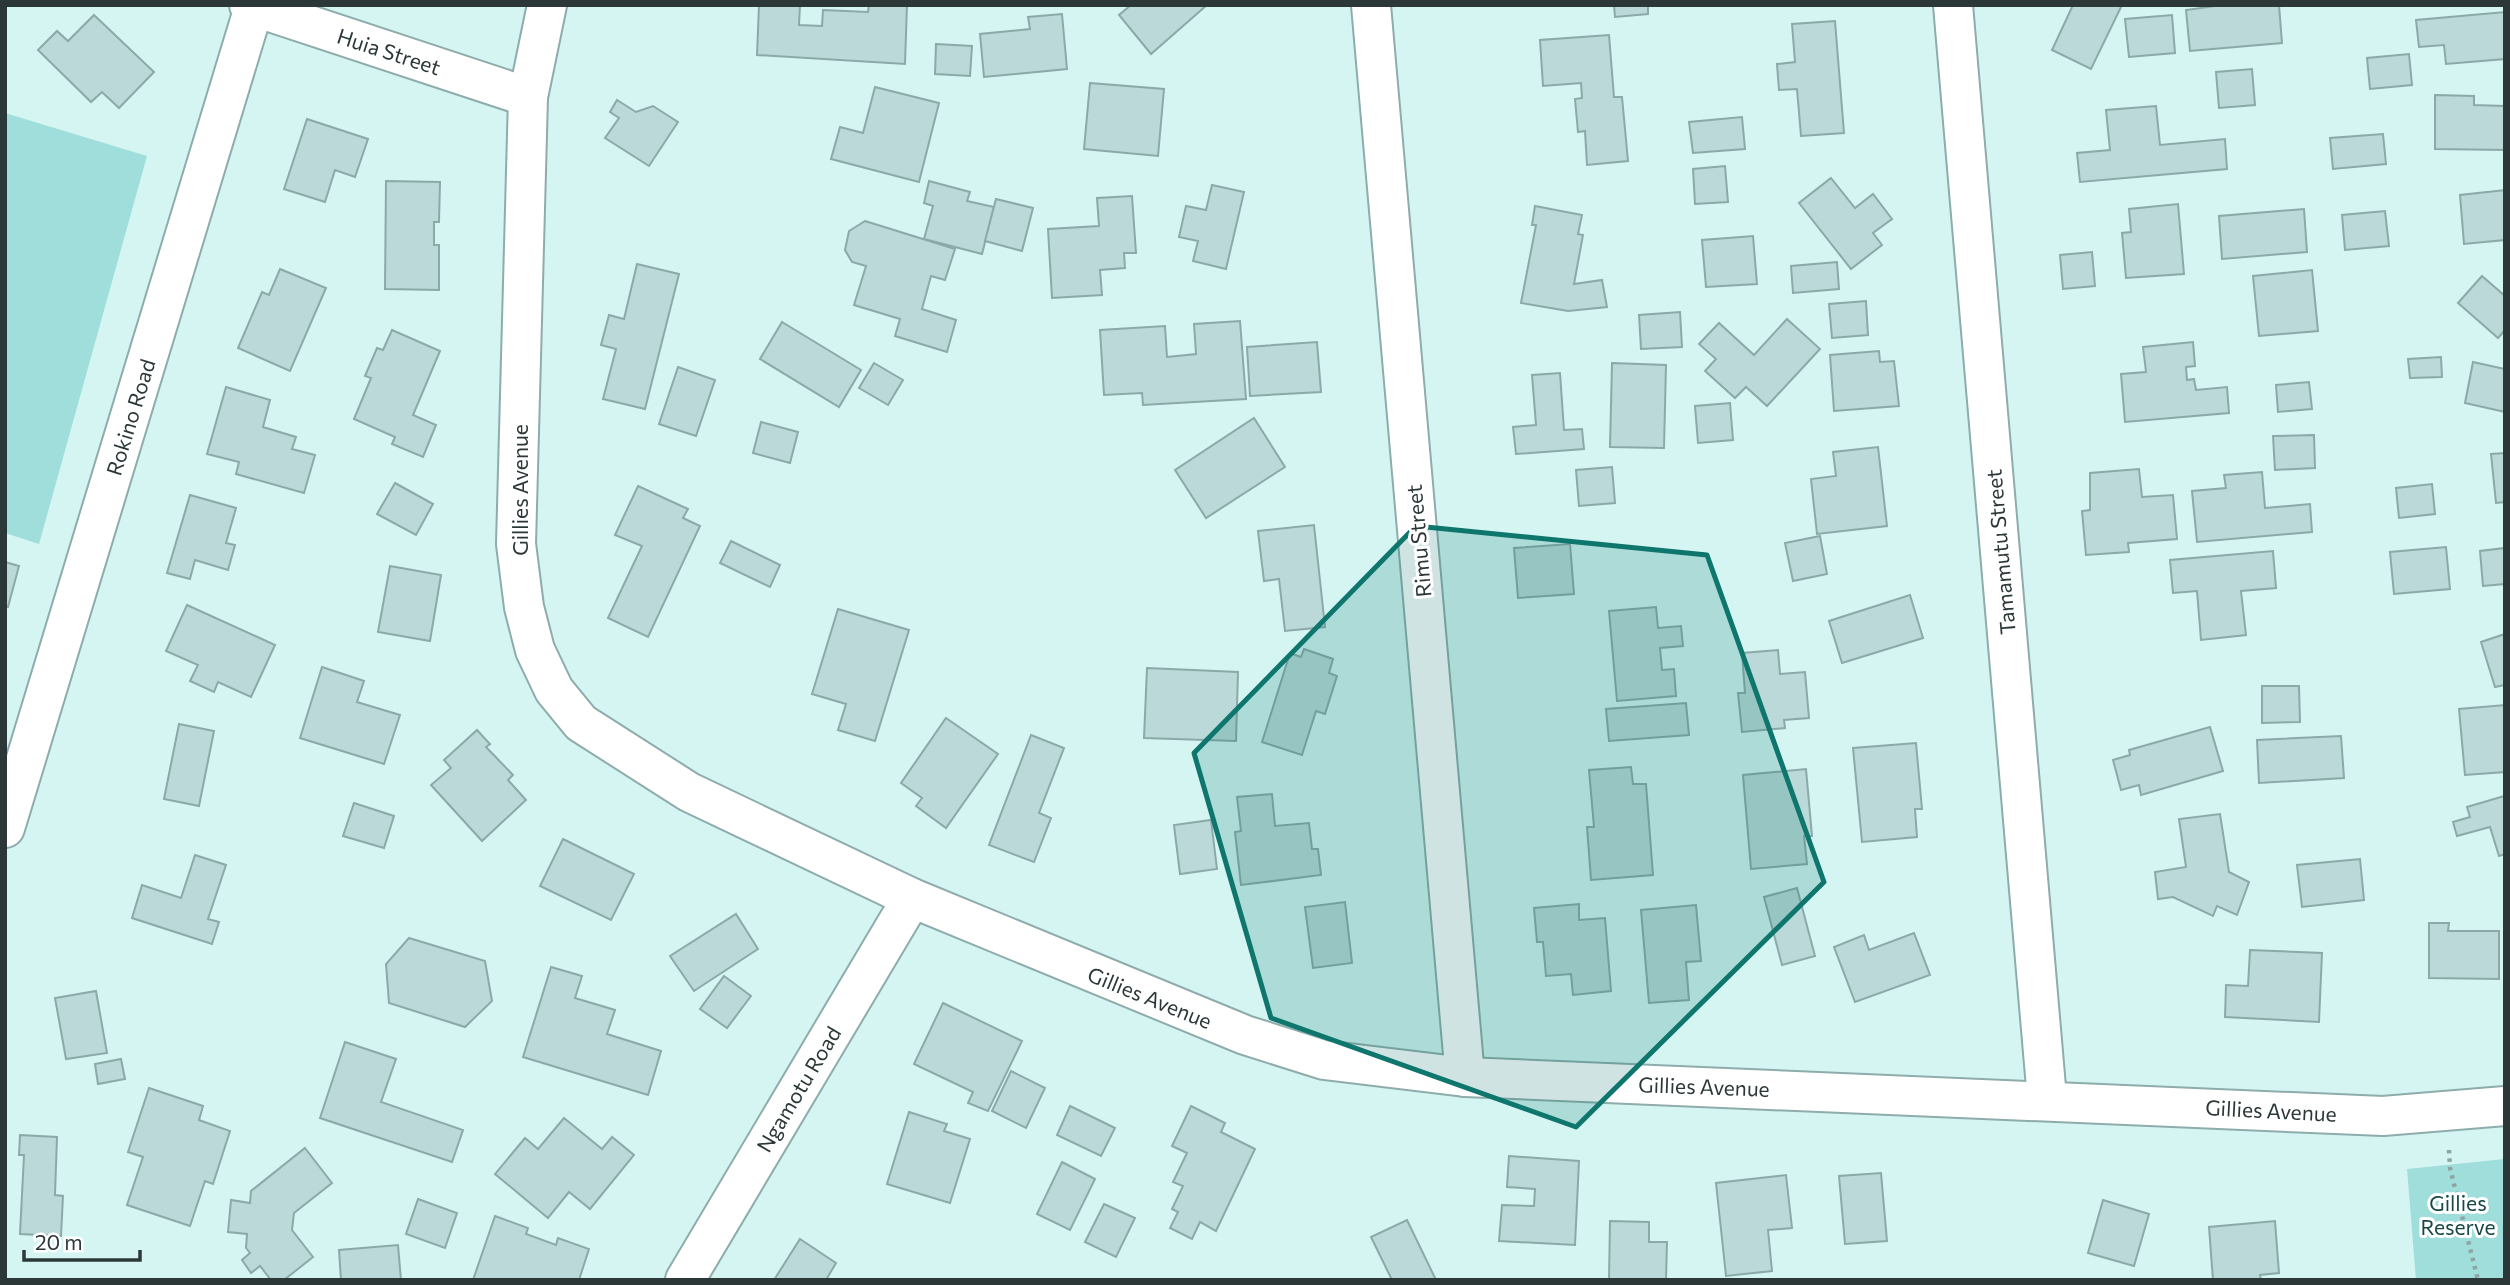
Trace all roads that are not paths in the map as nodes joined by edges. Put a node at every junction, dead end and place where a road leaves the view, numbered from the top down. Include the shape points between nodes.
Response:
1 (547, 5) edge
2 (1371, 5) edge
3 (1953, 5) edge
4 (251, 6) edge
5 (528, 97) junction
6 (5, 828) edge
7 (912, 898) junction
8 (1465, 1077) junction
9 (2047, 1100) junction
10 (2505, 1106) edge
11 (685, 1280) edge

1 - 5 street, Gillies Avenue
2 - 8 street, Rimu Street
3 - 9 street, Tamamutu Street
4 - 5 street, Huia Street
4 - 6 street, Rokino Road
5 - 7 street, Gillies Avenue via 516,544 535,650 554,690 580,723 626,755 690,792
7 - 8 street, Gillies Avenue via 1245,1035 1324,1060
7 - 11 street, Ngamotu Road
8 - 9 street, Gillies Avenue
9 - 10 street, Gillies Avenue via 2383,1116

